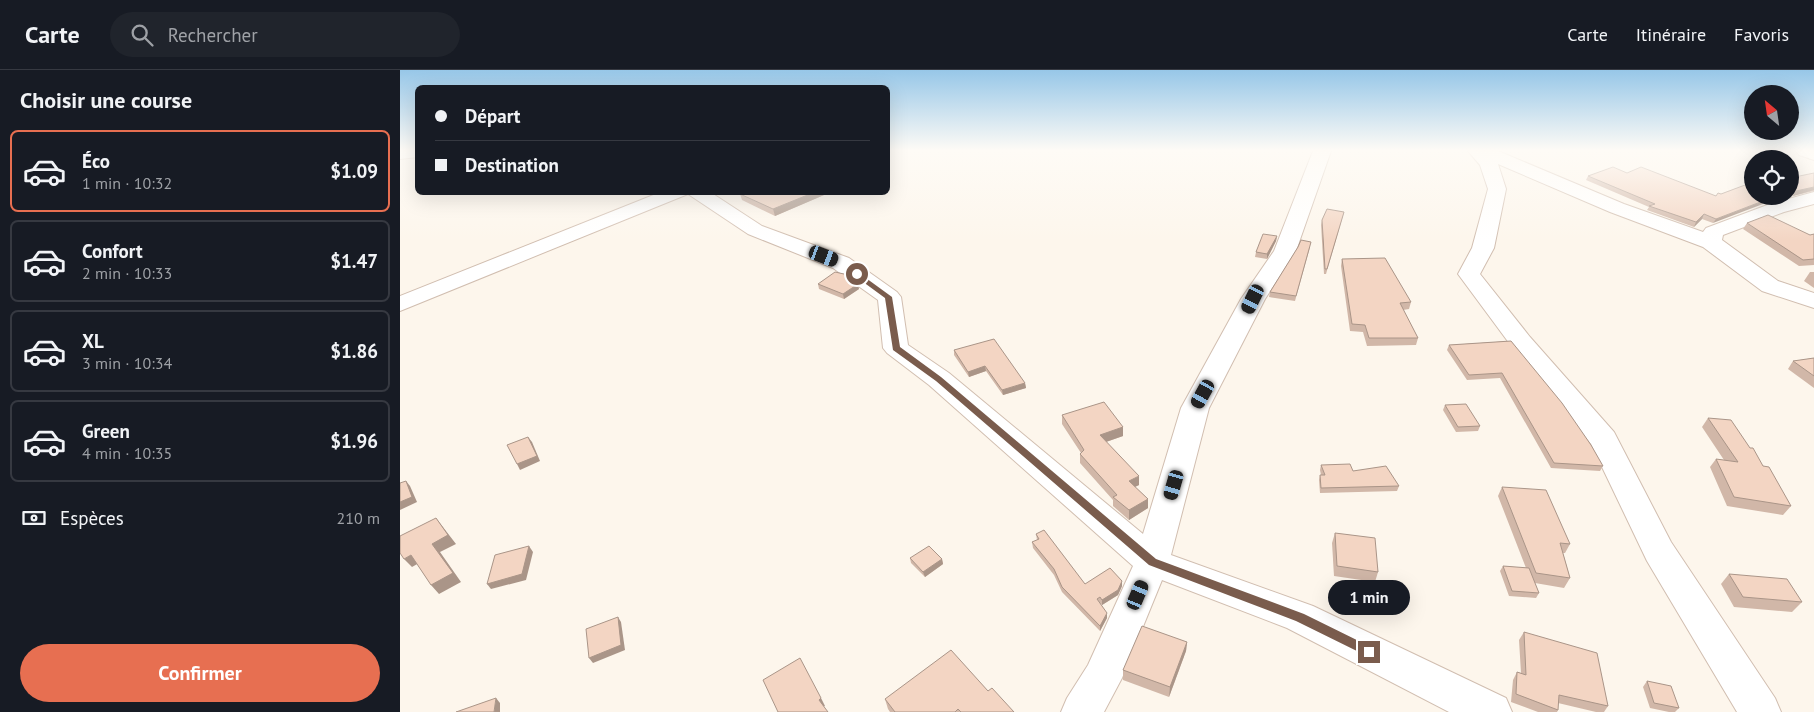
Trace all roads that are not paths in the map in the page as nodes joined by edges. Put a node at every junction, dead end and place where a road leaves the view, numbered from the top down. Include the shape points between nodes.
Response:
1 (1311, 181) edge
2 (1494, 181) edge
3 (1553, 181) edge
4 (672, 195) edge
5 (701, 195) edge
6 (1814, 198) edge
7 (1711, 242) junction
8 (1814, 302) edge
9 (400, 304) edge
10 (1152, 562) junction
11 (1082, 712) edge
12 (1491, 712) edge
13 (1760, 712) edge

1 - 10 street via 1285,251 1253,299 1195,408
2 - 13 street via 1497,189 1483,248 1469,274 1521,342 1604,439 1658,551
3 - 7 street
4 - 9 street
5 - 10 street via 755,230 841,263 889,297 896,348 939,379
6 - 7 street via 1728,225 1713,232
7 - 8 street via 1770,286
10 - 11 street via 1102,678
10 - 12 street via 1300,618

